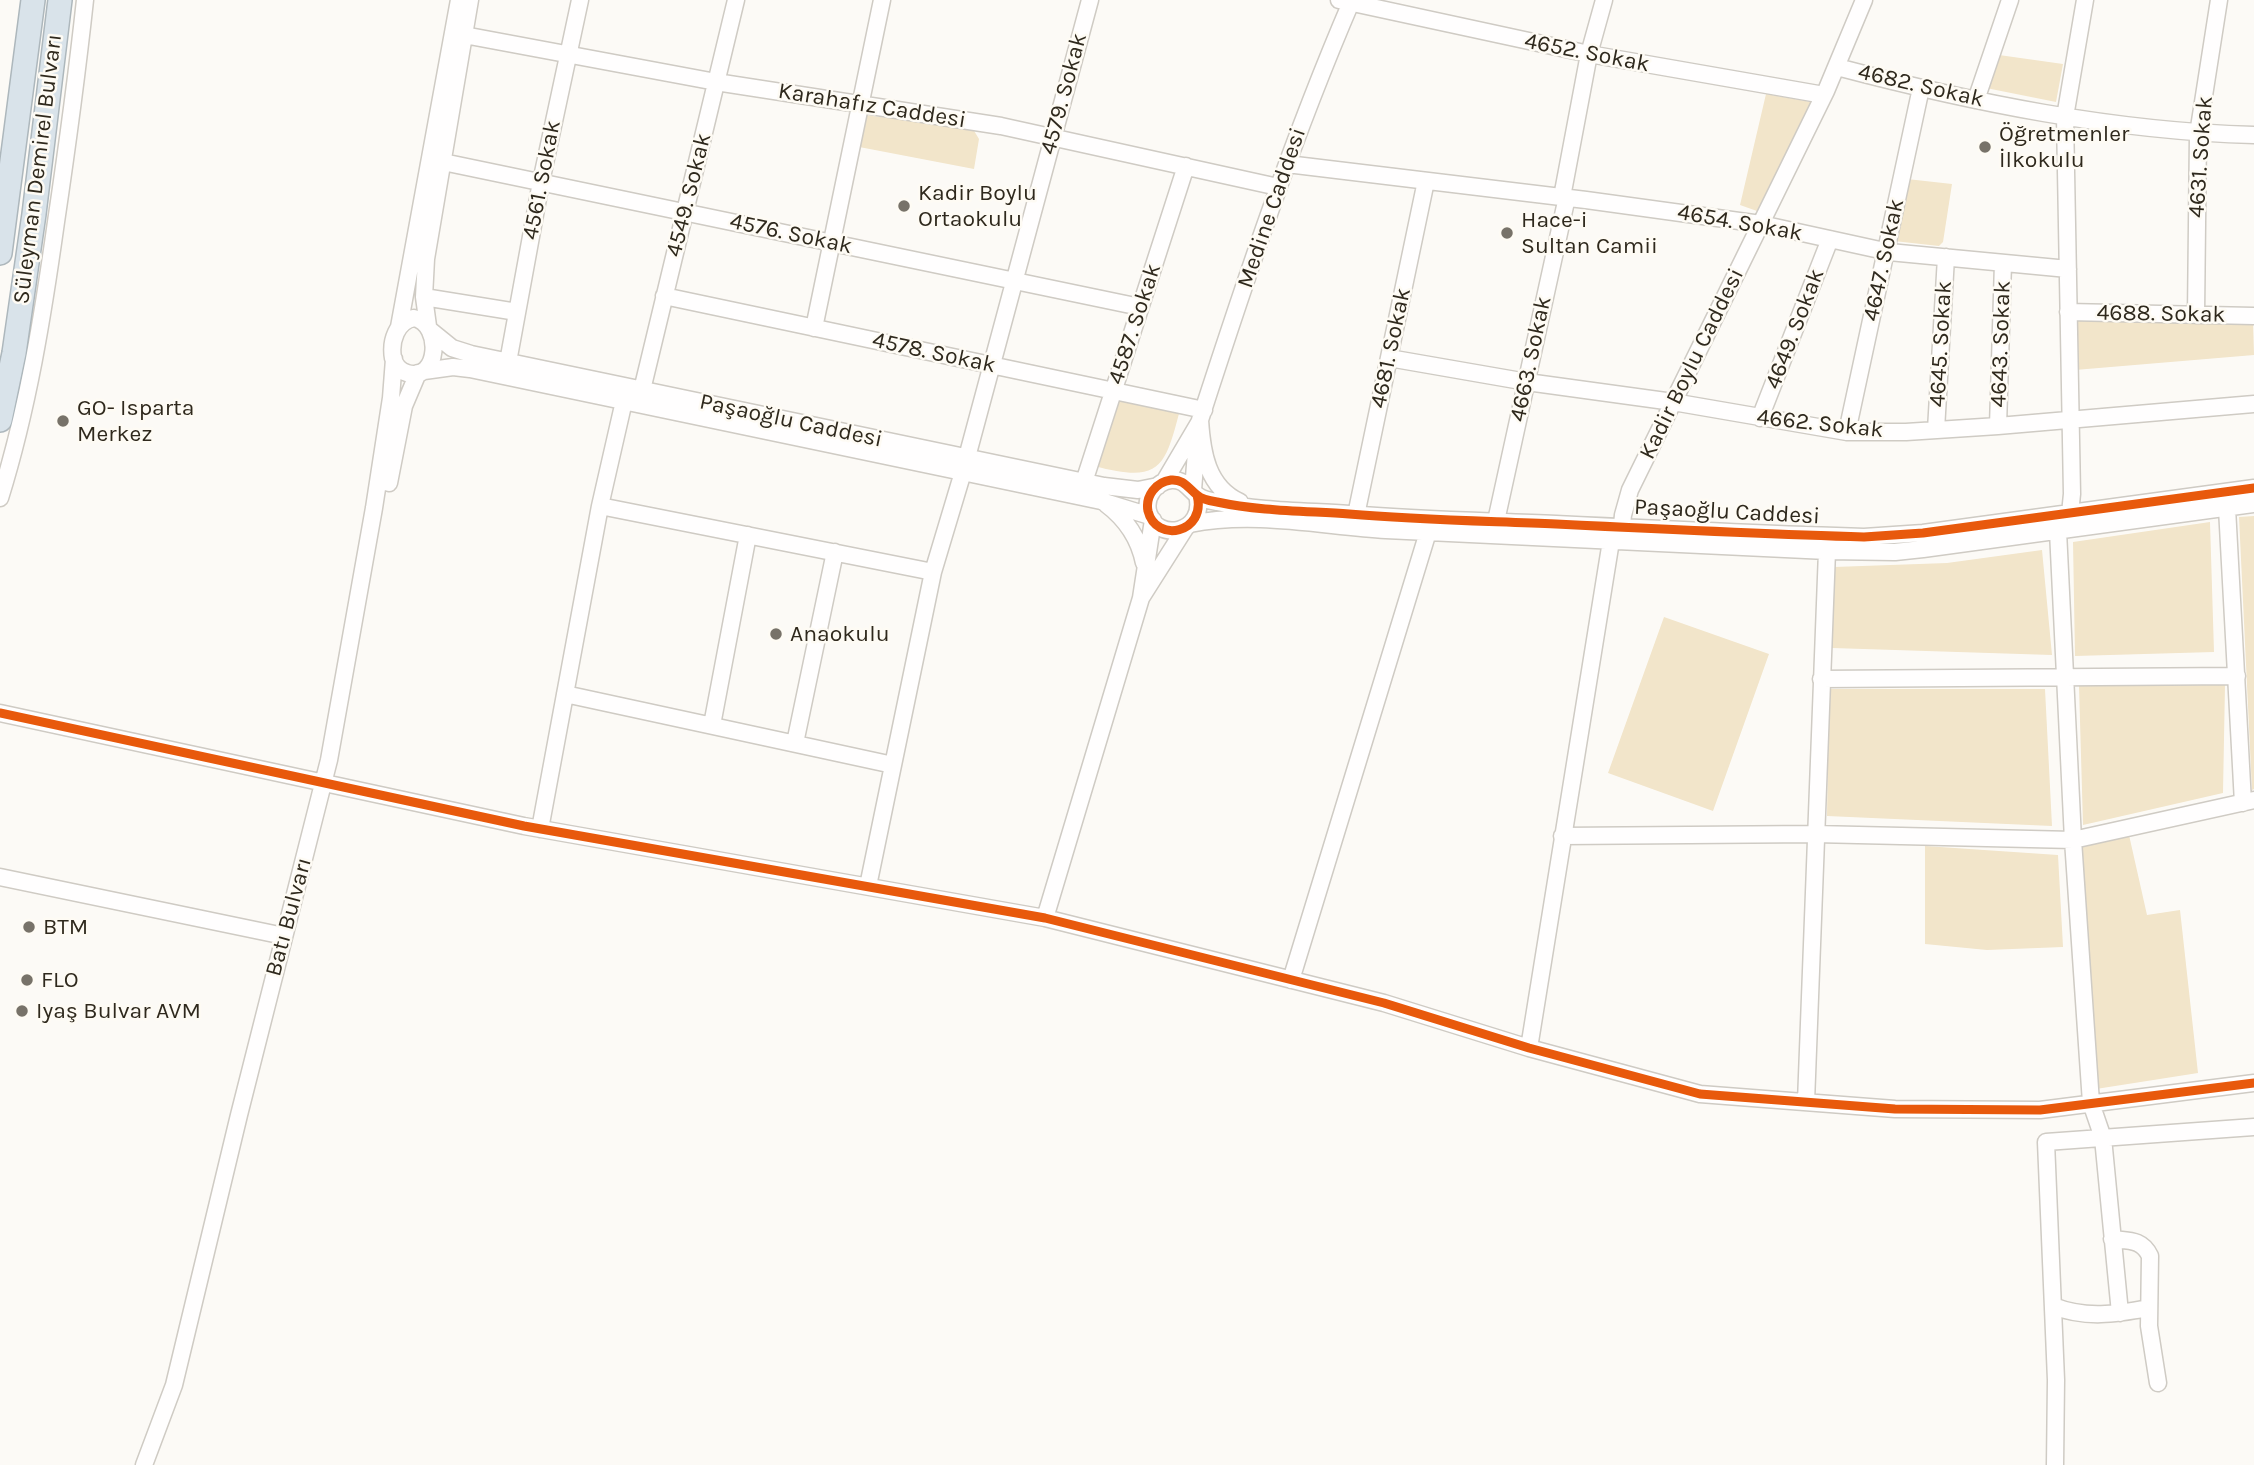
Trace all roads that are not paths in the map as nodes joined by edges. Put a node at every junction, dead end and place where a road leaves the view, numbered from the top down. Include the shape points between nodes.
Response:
1 (33, 0) edge
2 (60, 0) edge
3 (85, 0) edge
4 (459, 0) edge
5 (470, 0) edge
6 (580, 0) edge
7 (736, 0) edge
8 (882, 0) edge
9 (1090, 0) edge
10 (1604, 0) edge
11 (1864, 0) edge
12 (2010, 0) edge
13 (2085, 0) edge
14 (2218, 0) edge
15 (1347, 1) edge
16 (464, 35) junction
17 (1589, 54) junction
18 (567, 55) junction
19 (1837, 66) junction
20 (716, 82) junction
21 (1921, 88) junction
22 (1824, 95) junction
23 (1976, 100) junction
24 (860, 103) junction
25 (2065, 117) junction
26 (2199, 134) junction
27 (2254, 135) edge
28 (1053, 137) junction
29 (443, 162) junction
30 (1287, 164) junction
31 (1185, 166) junction
32 (1426, 181) junction
33 (541, 182) junction
34 (1278, 187) junction
35 (1565, 197) junction
36 (684, 212) junction
37 (1761, 224) junction
38 (1830, 239) junction
39 (831, 243) junction
40 (1886, 251) junction
41 (0, 253) edge
42 (1946, 257) junction
43 (2003, 263) junction
44 (2068, 269) junction
45 (1014, 281) junction
46 (664, 296) junction
47 (424, 297) junction
48 (1140, 307) junction
49 (517, 312) junction
50 (2068, 312) junction
51 (2196, 314) junction
52 (2254, 316) edge
53 (399, 327) junction
54 (814, 328) junction
55 (430, 329) junction
56 (1390, 358) junction
57 (394, 359) junction
58 (508, 362) junction
59 (992, 365) junction
60 (421, 372) junction
61 (1527, 382) junction
62 (642, 390) junction
63 (1113, 391) junction
64 (624, 401) junction
65 (1673, 402) junction
66 (2254, 404) edge
67 (1202, 415) junction
68 (1760, 418) junction
69 (0, 420) edge
70 (2070, 420) junction
71 (1998, 426) junction
72 (1936, 430) junction
73 (1847, 432) junction
74 (965, 465) junction
75 (1084, 482) junction
76 (1161, 484) junction
77 (2254, 488) edge
78 (1195, 493) junction
79 (0, 498) edge
80 (1101, 501) junction
81 (2254, 504) edge
82 (600, 506) junction
83 (1247, 506) junction
84 (2227, 508) junction
85 (1356, 515) junction
86 (1152, 518) junction
87 (1496, 521) junction
88 (2066, 524) junction
89 (1188, 526) junction
90 (1428, 532) junction
91 (748, 535) junction
92 (1618, 536) junction
93 (1826, 551) junction
94 (835, 552) junction
95 (933, 572) junction
96 (1145, 572) junction
97 (1141, 598) junction
98 (2237, 676) junction
99 (2066, 677) junction
100 (1821, 679) junction
101 (565, 694) junction
102 (0, 713) edge
103 (712, 725) junction
104 (795, 743) junction
105 (893, 765) junction
106 (329, 783) junction
107 (2248, 802) edge
108 (540, 829) junction
109 (1815, 834) junction
110 (1562, 836) junction
111 (2073, 840) junction
112 (0, 877) edge
113 (868, 887) junction
114 (1045, 918) junction
115 (284, 936) junction
116 (1291, 980) junction
117 (1529, 1048) junction
118 (2254, 1083) edge
119 (1806, 1102) junction
120 (2091, 1103) junction
121 (2254, 1127) edge
122 (2103, 1138) junction
123 (2112, 1240) junction
124 (2053, 1306) junction
125 (2150, 1308) junction
126 (2119, 1313) junction
127 (2158, 1383) dead end
128 (144, 1465) edge
129 (155, 1465) edge
130 (2055, 1465) edge

1 - 41 highway, Süleyman Demirel Bulvarı
2 - 69 highway, Süleyman Demirel Bulvarı via 30,242
3 - 79 street via 43,314
4 - 53 street
5 - 16 street
6 - 18 street, 4561. Sokak
7 - 20 street, 4549. Sokak
8 - 24 street
9 - 28 street, 4579. Sokak
10 - 17 street, 4663. Sokak
11 - 19 street, Kadir Boylu Caddesi
12 - 23 street
13 - 25 street
14 - 26 street, 4631. Sokak
15 - 17 street, 4652. Sokak
15 - 30 street, Medine Caddesi
16 - 18 street, Karahafız Caddesi
16 - 29 street
17 - 22 street, 4652. Sokak
17 - 35 street, 4663. Sokak
18 - 20 street, Karahafız Caddesi
18 - 33 street, 4561. Sokak
19 - 21 street, 4682. Sokak
19 - 22 street, Kadir Boylu Caddesi
20 - 24 street, Karahafız Caddesi
20 - 36 street, 4549. Sokak
21 - 23 street, 4682. Sokak
21 - 40 street, 4647. Sokak
22 - 37 street, Kadir Boylu Caddesi
23 - 25 street, 4682. Sokak
24 - 28 street, Karahafız Caddesi
24 - 39 street
25 - 26 street, 4682. Sokak
25 - 44 street
26 - 27 street, 4682. Sokak
26 - 51 street, 4631. Sokak
28 - 31 street, Karahafız Caddesi
28 - 45 street, 4579. Sokak
29 - 33 street, 4576. Sokak
29 - 47 street
30 - 32 street, 4654. Sokak
30 - 34 street, Medine Caddesi
31 - 34 street, Karahafız Caddesi
31 - 48 street, 4587. Sokak
32 - 35 street, 4654. Sokak
32 - 56 street, 4681. Sokak
33 - 36 street, 4576. Sokak
33 - 49 street, 4561. Sokak
34 - 67 street, Medine Caddesi
35 - 37 street, 4654. Sokak
35 - 61 street, 4663. Sokak
36 - 39 street, 4576. Sokak
36 - 46 street, 4549. Sokak
37 - 38 street, 4654. Sokak
37 - 65 street, Kadir Boylu Caddesi
38 - 40 street, 4654. Sokak
38 - 68 street, 4649. Sokak
39 - 45 street, 4576. Sokak
39 - 54 street
40 - 42 street, 4654. Sokak
40 - 73 street, 4647. Sokak
42 - 43 street, 4654. Sokak
42 - 72 street, 4645. Sokak
43 - 44 street, 4654. Sokak
43 - 71 street, 4643. Sokak
44 - 50 street
45 - 48 street, 4576. Sokak
45 - 59 street, 4579. Sokak
46 - 54 street, 4578. Sokak
46 - 62 street, 4549. Sokak
47 - 49 street
47 - 55 street
48 - 63 street, 4587. Sokak
49 - 58 street, 4561. Sokak
50 - 51 street, 4688. Sokak
50 - 70 street
51 - 52 street, 4688. Sokak
53 - 55 street via 414,318
53 - 57 street
54 - 59 street, 4578. Sokak
55 - 58 street, Paşaoğlu Caddesi via 452,348
55 - 60 street via 433,356
56 - 61 street, 4662. Sokak
56 - 85 street, 4681. Sokak
57 - 60 street via 406,373
57 - 106 street, Batı Bulvarı
58 - 62 street, Paşaoğlu Caddesi
59 - 63 street, 4578. Sokak
59 - 74 street, 4579. Sokak
60 - 64 street, Paşaoğlu Caddesi via 461,367
60 - 106 street, Batı Bulvarı via 408,393 400,425 357,675
61 - 65 street, 4662. Sokak
61 - 87 street, 4663. Sokak
62 - 74 street, Paşaoğlu Caddesi
63 - 67 street, 4578. Sokak
63 - 75 street, 4587. Sokak
64 - 74 street, Paşaoğlu Caddesi
64 - 82 street
65 - 68 street, 4662. Sokak
65 - 92 street, Kadir Boylu Caddesi via 1630,490
66 - 70 street, 4662. Sokak
67 - 76 street, Medine Caddesi
67 - 78 street, Medine Caddesi via 1194,462
67 - 83 street via 1203,451 1216,483 1226,495
68 - 73 street, 4662. Sokak
70 - 71 street, 4662. Sokak
70 - 88 street
71 - 72 street, 4662. Sokak
72 - 73 street, 4662. Sokak
74 - 75 street, Paşaoğlu Caddesi
74 - 80 street, Paşaoğlu Caddesi
74 - 95 street, 4579. Sokak
75 - 76 street, Paşaoğlu Caddesi via 1138,490
76 - 78 street via 1177,480
76 - 86 street via 1150,495
77 - 88 street, Paşaoğlu Caddesi
78 - 83 street, Paşaoğlu Caddesi via 1220,503
78 - 89 street via 1198,512
80 - 86 street, Paşaoğlu Caddesi
80 - 96 street via 1131,530
81 - 84 street, Paşaoğlu Caddesi
82 - 91 street
82 - 101 street
83 - 85 street, Paşaoğlu Caddesi
84 - 88 street, Paşaoğlu Caddesi
84 - 98 street
85 - 87 street, Paşaoğlu Caddesi
86 - 89 street via 1163,529
86 - 96 street
87 - 92 street, Paşaoğlu Caddesi
88 - 92 street, Paşaoğlu Caddesi via 1884,537
88 - 93 street, Paşaoğlu Caddesi via 1895,552
88 - 99 street
89 - 90 street, Paşaoğlu Caddesi via 1244,519
89 - 97 street
90 - 92 street, Paşaoğlu Caddesi
90 - 116 street
91 - 94 street
91 - 103 street
92 - 93 street, Paşaoğlu Caddesi
92 - 110 street, Kadir Boylu Caddesi
93 - 100 street
94 - 95 street
94 - 104 street
95 - 105 street, 4579. Sokak
96 - 97 street
97 - 114 street
98 - 99 street
98 - 107 street
99 - 100 street
99 - 111 street
100 - 109 street
101 - 103 street
101 - 108 street
102 - 106 street
103 - 104 street
104 - 105 street
105 - 113 street, 4579. Sokak
106 - 108 street
106 - 115 street, Batı Bulvarı
106 - 129 street, Batı Bulvarı via 186,1379
107 - 111 street
108 - 113 street
109 - 110 street
109 - 111 street
109 - 119 street
110 - 117 street, Kadir Boylu Caddesi
111 - 120 street
112 - 115 street
113 - 114 street
114 - 116 street
115 - 128 street, Batı Bulvarı via 174,1385
116 - 117 street
117 - 119 street via 1700,1094
118 - 120 street
119 - 120 street via 1921,1110 2040,1110
120 - 122 street
121 - 122 street
122 - 123 street
122 - 124 street via 2046,1142
123 - 125 street via 2136,1241 2149,1252
123 - 126 street
124 - 126 street via 2080,1315
124 - 130 street
125 - 126 street
125 - 127 street

